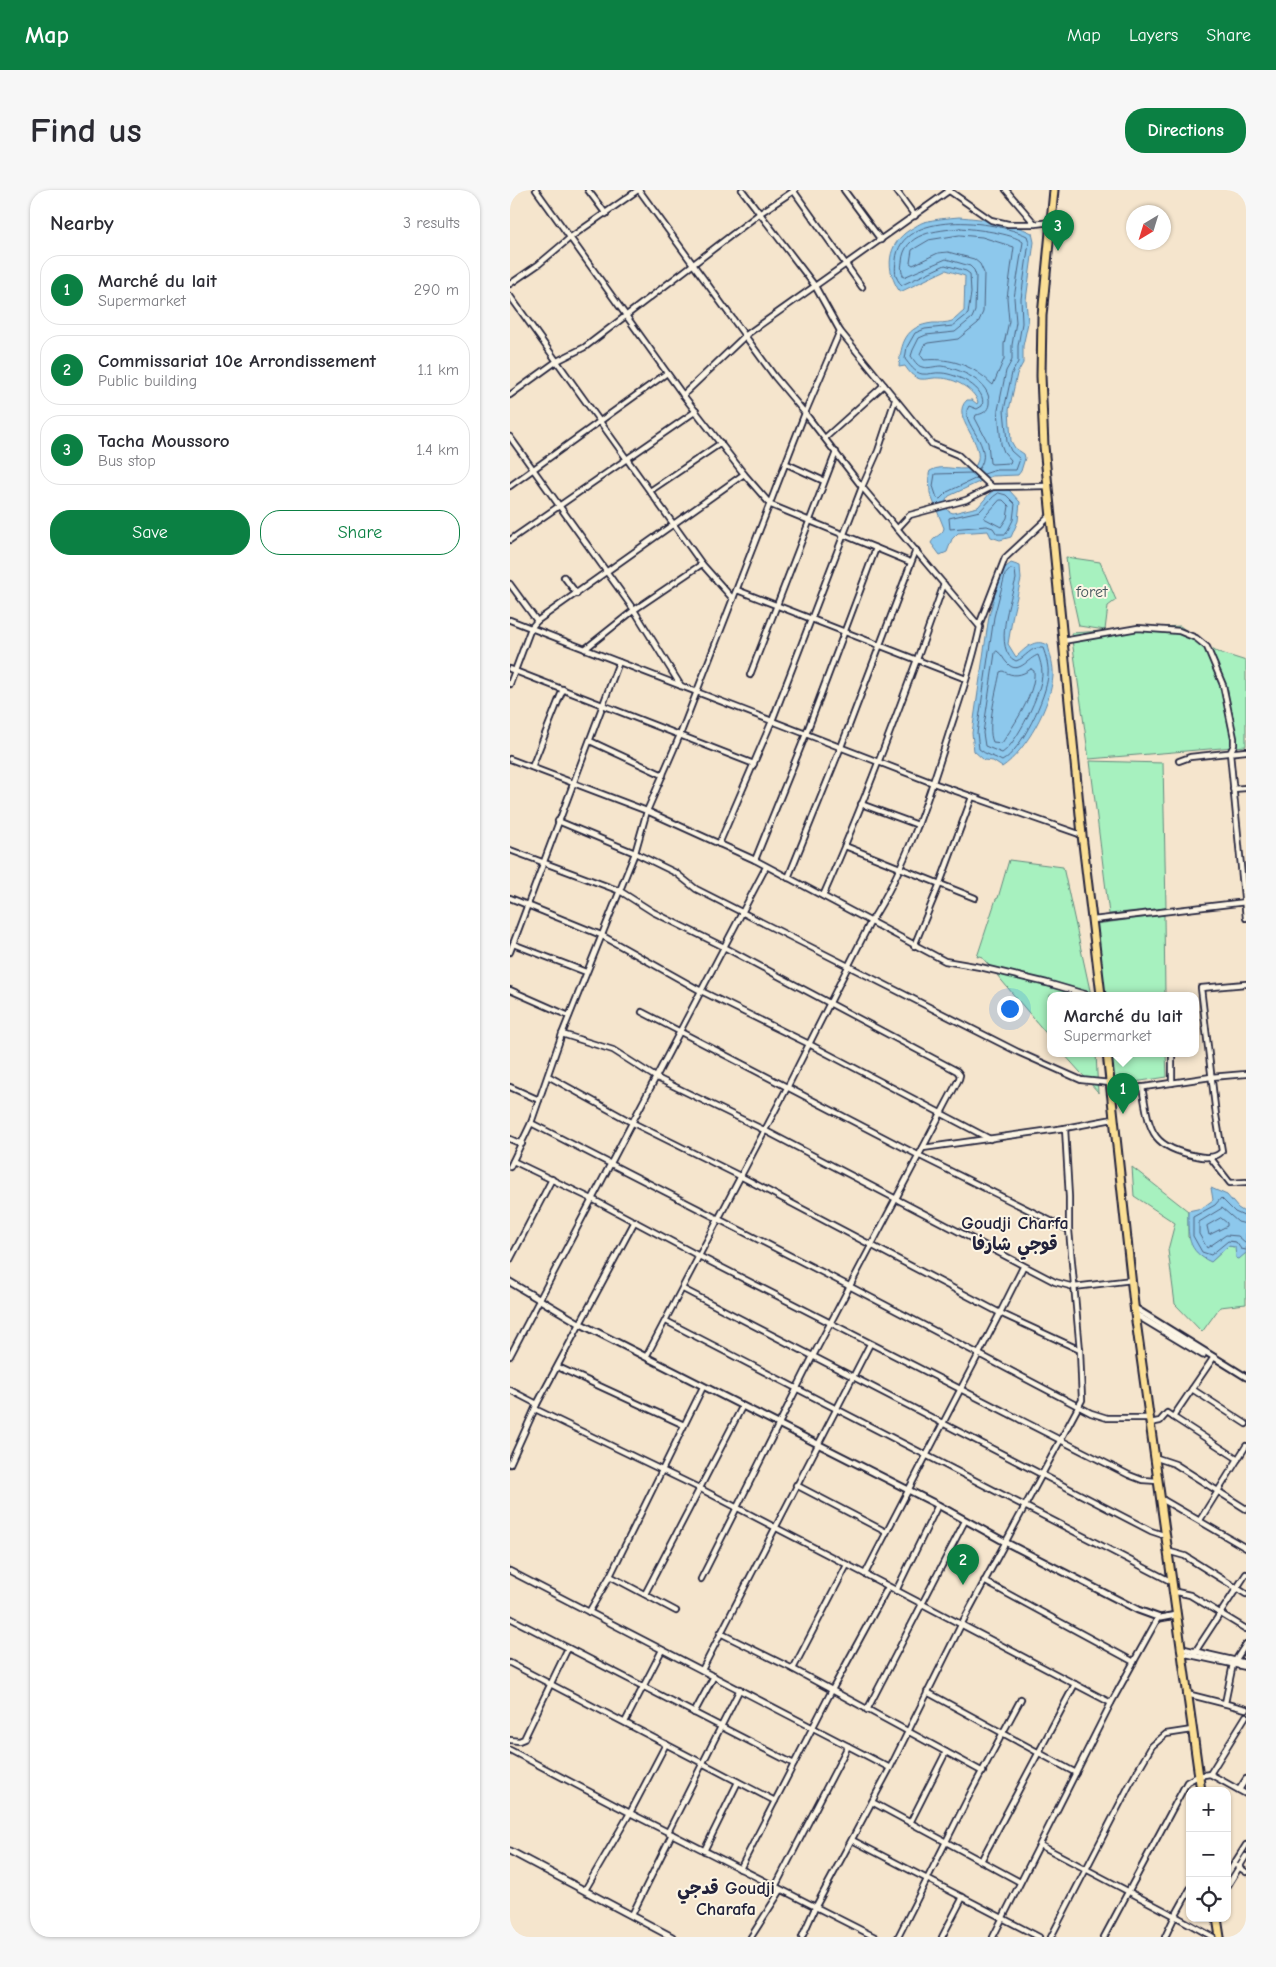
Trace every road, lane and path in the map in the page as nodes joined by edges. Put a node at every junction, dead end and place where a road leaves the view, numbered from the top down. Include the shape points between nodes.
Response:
1 (536, 190) edge
2 (588, 190) edge
3 (639, 190) edge
4 (742, 190) edge
5 (794, 190) edge
6 (844, 190) edge
7 (896, 190) edge
8 (949, 190) edge
9 (1006, 190) edge
10 (1056, 190) edge
11 (606, 214) junction
12 (759, 214) junction
13 (915, 216) junction
14 (1051, 222) junction
15 (1035, 224) junction
16 (571, 238) junction
17 (881, 240) junction
18 (694, 264) junction
19 (847, 264) junction
20 (510, 284) edge
21 (815, 286) junction
22 (862, 287) dead end
23 (510, 296) edge
24 (626, 315) junction
25 (840, 331) junction
26 (746, 336) junction
27 (557, 361) junction
28 (667, 373) junction
29 (884, 385) junction
30 (510, 394) edge
31 (684, 395) junction
32 (895, 400) junction
33 (696, 410) junction
34 (805, 413) junction
35 (600, 422) junction
36 (510, 437) edge
37 (825, 438) junction
38 (720, 444) junction
39 (836, 452) junction
40 (627, 459) junction
41 (787, 464) junction
42 (534, 470) junction
43 (744, 474) junction
44 (824, 481) junction
45 (510, 486) edge
46 (1046, 486) junction
47 (862, 487) junction
48 (992, 487) junction
49 (650, 491) junction
50 (771, 505) junction
51 (560, 506) junction
52 (1050, 517) junction
53 (808, 521) junction
54 (674, 525) junction
55 (897, 528) junction
56 (843, 535) junction
57 (510, 540) edge
58 (876, 548) junction
59 (916, 550) junction
60 (910, 562) junction
61 (702, 564) junction
62 (607, 573) junction
63 (564, 577) dead end
64 (510, 584) edge
65 (944, 584) junction
66 (737, 590) junction
67 (577, 594) junction
68 (733, 599) junction
69 (776, 604) junction
70 (634, 610) junction
71 (811, 618) junction
72 (510, 620) edge
73 (537, 621) junction
74 (980, 626) junction
75 (531, 628) junction
76 (844, 631) junction
77 (1064, 641) junction
78 (878, 644) junction
79 (585, 649) junction
80 (917, 660) junction
81 (619, 662) junction
82 (510, 669) edge
83 (516, 671) junction
84 (750, 675) dead end
85 (966, 679) junction
86 (510, 684) edge
87 (681, 686) junction
88 (563, 689) junction
89 (696, 692) junction
90 (604, 705) junction
91 (772, 721) junction
92 (806, 734) junction
93 (680, 735) junction
94 (590, 741) junction
95 (840, 747) junction
96 (1246, 751) edge
97 (1230, 753) junction
98 (510, 759) edge
99 (1178, 760) dead end
100 (878, 761) junction
101 (754, 764) junction
102 (532, 767) junction
103 (663, 775) junction
104 (574, 783) junction
105 (933, 783) junction
106 (1246, 788) edge
107 (1233, 789) junction
108 (972, 797) junction
109 (861, 804) junction
110 (647, 811) junction
111 (558, 821) junction
112 (918, 825) junction
113 (1082, 835) junction
114 (719, 844) junction
115 (845, 846) junction
116 (510, 850) edge
117 (635, 853) junction
118 (755, 860) junction
119 (1246, 862) edge
120 (543, 863) junction
121 (1240, 863) junction
122 (766, 867) junction
123 (900, 868) junction
124 (788, 878) junction
125 (940, 884) junction
126 (620, 891) junction
127 (823, 896) junction
128 (510, 898) edge
129 (976, 898) dead end
130 (1245, 902) edge
131 (528, 905) junction
132 (742, 911) junction
133 (1246, 918) edge
134 (1092, 920) junction
135 (870, 923) junction
136 (601, 935) junction
137 (513, 944) junction
138 (914, 946) junction
139 (724, 947) junction
140 (510, 952) edge
141 (848, 965) junction
142 (586, 972) junction
143 (1246, 984) edge
144 (510, 990) edge
145 (701, 991) junction
146 (1078, 992) edge
147 (1101, 992) edge
148 (830, 1003) junction
149 (642, 1012) dead end
150 (569, 1016) junction
151 (679, 1032) junction
152 (562, 1034) junction
153 (809, 1044) junction
154 (1107, 1057) edge
155 (1172, 1057) edge
156 (1246, 1074) edge
157 (548, 1076) junction
158 (1212, 1077) junction
159 (657, 1078) junction
160 (1172, 1082) junction
161 (1110, 1083) junction
162 (788, 1086) junction
163 (510, 1087) edge
164 (1142, 1087) junction
165 (1111, 1092) junction
166 (540, 1100) junction
167 (941, 1113) junction
168 (1113, 1119) junction
169 (531, 1123) junction
170 (633, 1123) junction
171 (1064, 1128) junction
172 (764, 1130) junction
173 (510, 1139) edge
174 (990, 1139) junction
175 (522, 1144) junction
176 (923, 1148) junction
177 (918, 1155) junction
178 (1210, 1157) junction
179 (513, 1161) junction
180 (611, 1164) junction
181 (510, 1167) edge
182 (740, 1176) junction
183 (552, 1179) junction
184 (1246, 1182) edge
185 (592, 1199) junction
186 (896, 1199) junction
187 (718, 1219) junction
188 (635, 1220) junction
189 (1069, 1230) junction
190 (872, 1245) junction
191 (699, 1256) junction
192 (510, 1260) edge
193 (1023, 1267) junction
194 (1132, 1280) junction
195 (510, 1282) edge
196 (851, 1287) junction
197 (1074, 1287) junction
198 (683, 1289) junction
199 (540, 1300) junction
200 (1135, 1311) junction
201 (1000, 1313) junction
202 (666, 1321) junction
203 (579, 1323) junction
204 (832, 1324) junction
205 (870, 1344) junction
206 (1080, 1350) junction
207 (978, 1354) junction
208 (510, 1356) edge
209 (813, 1356) junction
210 (646, 1357) junction
211 (1213, 1358) junction
212 (558, 1367) junction
213 (854, 1377) junction
214 (1246, 1377) edge
215 (1246, 1381) edge
216 (703, 1387) junction
217 (798, 1389) junction
218 (1192, 1389) junction
219 (510, 1390) edge
220 (959, 1390) junction
221 (742, 1406) junction
222 (1080, 1406) junction
223 (536, 1407) junction
224 (837, 1409) junction
225 (1173, 1417) junction
226 (1150, 1421) junction
227 (942, 1422) junction
228 (1246, 1424) edge
229 (684, 1425) junction
230 (779, 1426) junction
231 (1060, 1440) junction
232 (817, 1444) junction
233 (1246, 1446) edge
234 (926, 1455) junction
235 (1154, 1457) junction
236 (1238, 1459) junction
237 (510, 1464) edge
238 (663, 1470) junction
239 (1041, 1474) junction
240 (1158, 1481) junction
241 (796, 1485) junction
242 (699, 1488) junction
243 (908, 1490) junction
244 (1218, 1492) junction
245 (1160, 1498) junction
246 (938, 1505) junction
247 (1024, 1506) junction
248 (737, 1508) junction
249 (1246, 1509) edge
250 (965, 1520) junction
251 (1200, 1520) junction
252 (774, 1527) junction
253 (886, 1532) junction
254 (1166, 1536) junction
255 (1005, 1542) junction
256 (1246, 1548) edge
257 (1167, 1551) junction
258 (847, 1565) junction
259 (510, 1571) edge
260 (865, 1574) junction
261 (1246, 1574) edge
262 (610, 1576) junction
263 (700, 1580) dead end
264 (984, 1582) junction
265 (1172, 1582) junction
266 (888, 1586) junction
267 (1237, 1589) junction
268 (896, 1591) junction
269 (1172, 1591) junction
270 (645, 1594) junction
271 (1246, 1594) edge
272 (922, 1604) junction
273 (676, 1611) dead end
274 (590, 1612) junction
275 (1221, 1614) junction
276 (1176, 1615) junction
277 (510, 1618) edge
278 (1158, 1618) junction
279 (961, 1625) junction
280 (1246, 1629) edge
281 (720, 1633) junction
282 (1246, 1644) edge
283 (568, 1648) junction
284 (662, 1650) junction
285 (1181, 1651) junction
286 (1195, 1654) junction
287 (1134, 1662) junction
288 (1234, 1662) junction
289 (510, 1663) edge
290 (1246, 1665) edge
291 (793, 1669) junction
292 (702, 1670) junction
293 (714, 1676) junction
294 (550, 1684) junction
295 (1074, 1684) junction
296 (643, 1687) junction
297 (740, 1690) junction
298 (832, 1690) junction
299 (928, 1692) junction
300 (1186, 1694) junction
301 (1021, 1699) dead end
302 (1225, 1702) junction
303 (1111, 1703) junction
304 (1246, 1709) edge
305 (867, 1710) junction
306 (694, 1713) junction
307 (1246, 1716) edge
308 (625, 1722) junction
309 (721, 1726) junction
310 (813, 1727) junction
311 (1192, 1730) junction
312 (907, 1732) junction
313 (1003, 1734) junction
314 (510, 1740) edge
315 (666, 1744) junction
316 (848, 1746) junction
317 (510, 1750) edge
318 (946, 1752) junction
319 (1039, 1753) junction
320 (702, 1764) junction
321 (794, 1764) junction
322 (890, 1768) junction
323 (983, 1772) junction
324 (1076, 1774) junction
325 (1210, 1774) junction
326 (1198, 1776) junction
327 (1246, 1779) edge
328 (738, 1782) junction
329 (1200, 1787) edge
330 (1239, 1790) junction
331 (1246, 1794) edge
332 (774, 1802) junction
333 (872, 1802) junction
334 (630, 1813) junction
335 (910, 1823) junction
336 (670, 1833) junction
337 (852, 1840) junction
338 (945, 1842) junction
339 (1040, 1845) junction
340 (1246, 1845) edge
341 (704, 1850) junction
342 (510, 1851) edge
343 (1246, 1856) edge
344 (981, 1861) junction
345 (1236, 1866) junction
346 (740, 1869) junction
347 (1086, 1870) junction
348 (1231, 1871) edge
349 (1246, 1872) edge
350 (1231, 1878) edge
351 (927, 1879) junction
352 (1020, 1882) junction
353 (775, 1887) junction
354 (585, 1890) junction
355 (781, 1890) junction
356 (1128, 1891) junction
357 (1186, 1896) edge
358 (963, 1897) junction
359 (815, 1908) junction
360 (632, 1915) junction
361 (1175, 1916) junction
362 (1002, 1918) junction
363 (1218, 1922) edge
364 (672, 1937) edge
365 (750, 1937) edge
366 (802, 1937) edge
367 (875, 1937) edge
368 (898, 1937) edge
369 (942, 1937) edge
370 (992, 1937) edge
371 (1039, 1937) edge
372 (1051, 1937) edge
373 (1104, 1937) edge
374 (1165, 1937) edge
375 (1213, 1937) edge
376 (1220, 1937) edge

1 - 16 street
2 - 11 street
3 - 11 street
3 - 18 street
4 - 12 street
5 - 12 street
5 - 19 street
6 - 17 street
7 - 13 street
8 - 13 street
8 - 15 street via 997,222
9 - 15 street
10 - 14 highway
11 - 16 street
12 - 18 street
12 - 21 street
13 - 17 street
14 - 15 street
14 - 46 highway via 1041,350
16 - 20 street
16 - 24 street
17 - 19 street
18 - 24 street
18 - 26 street
19 - 21 street
19 - 22 street
21 - 25 street
21 - 26 street
23 - 27 street
24 - 27 street via 585,347
24 - 28 street
25 - 29 street
25 - 34 street
26 - 31 street
26 - 34 street
27 - 30 street
27 - 35 street
28 - 31 street
28 - 35 street
29 - 32 street
29 - 37 street
31 - 33 street
32 - 47 street
32 - 48 street via 932,444 958,456
33 - 38 street
33 - 40 street
34 - 37 street
34 - 41 street
35 - 40 street
35 - 42 street
36 - 42 street
37 - 39 street
38 - 43 street
38 - 49 street
39 - 44 street
39 - 47 street
40 - 49 street
40 - 51 street
41 - 44 street
41 - 50 street
42 - 45 street
42 - 51 street
43 - 50 street
43 - 54 street
44 - 53 street
46 - 48 street
46 - 52 highway
47 - 55 street
47 - 56 street
48 - 55 street via 966,500 910,516
49 - 54 street
50 - 53 street
50 - 66 street
51 - 57 street
51 - 62 street
52 - 74 street via 1005,558
52 - 77 highway
53 - 56 street
53 - 69 street
54 - 61 street
54 - 62 street
55 - 59 street
56 - 58 street
56 - 71 street
58 - 60 street
58 - 76 street
59 - 60 street
59 - 65 street
60 - 78 street
61 - 68 street
61 - 70 street
62 - 67 street
62 - 70 street
63 - 67 street
64 - 73 street
65 - 74 street
65 - 80 street
66 - 68 street
66 - 69 street
67 - 73 street
68 - 89 street
69 - 71 street
69 - 84 street
70 - 79 street
70 - 87 street
71 - 76 street
71 - 91 street
72 - 75 street
73 - 75 street
74 - 85 street
75 - 79 street
75 - 83 street
76 - 78 street
76 - 92 street
77 - 97 street via 1138,628 1179,631 1196,638 1207,647 1223,685 1234,742
77 - 113 highway
78 - 80 street
78 - 95 street
79 - 81 street
80 - 85 street
80 - 100 street
81 - 87 street
81 - 90 street
82 - 83 street
83 - 86 street
83 - 88 street
85 - 105 street
87 - 89 street
88 - 90 street
88 - 102 street
89 - 91 street
89 - 93 street
90 - 93 street
90 - 94 street
91 - 92 street
91 - 101 street
92 - 95 street
92 - 118 street
93 - 101 street
93 - 103 street
94 - 103 street
94 - 104 street
95 - 100 street
95 - 124 street
96 - 97 street
97 - 99 street
97 - 107 street
98 - 102 street
100 - 105 street
100 - 109 street
101 - 114 street
102 - 104 street
103 - 110 street
104 - 110 street
104 - 111 street
105 - 108 street
105 - 112 street
106 - 107 street
107 - 121 street
108 - 113 street
108 - 125 street
109 - 112 street
109 - 115 street
110 - 114 street
110 - 117 street
111 - 117 street
111 - 120 street
112 - 123 street
113 - 134 highway
114 - 118 street
115 - 123 street
115 - 127 street
116 - 120 street
117 - 126 street
117 - 132 street via 676,874 696,889
118 - 122 street
119 - 121 street
120 - 126 street
120 - 131 street
121 - 130 street
122 - 124 street
122 - 132 street
123 - 125 street
123 - 135 street
124 - 127 street
125 - 129 street
125 - 138 street
126 - 136 street
126 - 139 street
127 - 135 street
128 - 131 street
130 - 133 street
130 - 134 street
131 - 136 street
131 - 137 street
132 - 139 street
132 - 141 street
134 - 147 highway
135 - 138 street
135 - 141 street
136 - 142 street
136 - 145 street
137 - 140 street
137 - 142 street
138 - 146 street via 944,961
139 - 145 street
139 - 148 street
141 - 148 street
141 - 161 street via 1062,1073 1086,1082
142 - 150 street
143 - 158 street via 1200,988
144 - 150 street
145 - 151 street
145 - 153 street
148 - 153 street
148 - 167 street via 957,1071 959,1079
149 - 151 street
150 - 152 street
151 - 159 street
151 - 162 street
152 - 157 street
152 - 159 street via 613,1050
153 - 162 street
153 - 167 street
154 - 161 highway
155 - 160 street
156 - 158 street
157 - 166 street
157 - 170 street
158 - 160 street
158 - 178 street via 1222,1151
159 - 170 street
159 - 172 street
160 - 164 street
161 - 165 highway
162 - 172 street
162 - 177 street
163 - 166 street
164 - 165 street
164 - 178 street via 1149,1125 1160,1142 1177,1153
165 - 168 highway
166 - 169 street
167 - 174 street
167 - 176 street
168 - 171 street
168 - 194 highway
169 - 175 street
169 - 180 street
170 - 180 street
170 - 182 street
171 - 174 street
171 - 189 street
172 - 182 street
172 - 186 street
173 - 175 street
174 - 176 street
175 - 179 street
176 - 177 street
177 - 186 street
177 - 189 street
178 - 184 street via 1230,1183
179 - 181 street
179 - 183 street
180 - 185 street
180 - 187 street
182 - 187 street
182 - 190 street
183 - 185 street
183 - 192 street
185 - 188 street
185 - 199 street
186 - 190 street
186 - 193 street
187 - 191 street
187 - 196 street
188 - 191 street
188 - 203 street
189 - 197 street
190 - 196 street
190 - 201 street
191 - 198 street
191 - 204 street
193 - 197 street
193 - 201 street
194 - 197 street
194 - 200 highway
195 - 199 street
196 - 204 street
196 - 207 street
197 - 206 street
198 - 202 street
198 - 209 street
199 - 203 street
199 - 208 street
200 - 211 street
200 - 226 highway
201 - 206 street
201 - 207 street
202 - 210 street
202 - 217 street
203 - 210 street
203 - 212 street
204 - 205 street
204 - 209 street
205 - 213 street
205 - 220 street
206 - 222 street via 1083,1392
207 - 220 street
207 - 222 street
209 - 213 street
209 - 217 street
210 - 216 street
211 - 214 street
211 - 215 street
211 - 218 street
212 - 223 street
212 - 229 street
213 - 224 street
213 - 227 street
216 - 221 street
216 - 229 street
217 - 224 street
217 - 230 street
218 - 225 street
218 - 228 street
219 - 223 street
220 - 227 street
220 - 231 street
221 - 230 street
221 - 242 street
222 - 226 street via 1091,1414 1108,1418
222 - 231 street
223 - 237 street
223 - 238 street
224 - 232 street
224 - 234 street
225 - 226 street via 1167,1413 1160,1421
225 - 236 street
226 - 235 highway
227 - 234 street
227 - 239 street
229 - 238 street
230 - 232 street
230 - 248 street
231 - 239 street
231 - 240 street via 1129,1475
232 - 241 street
232 - 243 street
233 - 236 street
234 - 243 street
234 - 247 street
235 - 240 highway
235 - 244 street via 1175,1464
236 - 244 street
238 - 242 street
238 - 262 street
239 - 247 street
239 - 254 street
240 - 245 highway
241 - 252 street
241 - 253 street
242 - 248 street
242 - 270 street
243 - 246 street
243 - 253 street
244 - 249 street
244 - 251 street
245 - 251 street
245 - 254 highway
246 - 250 street
246 - 268 street
247 - 255 street
247 - 265 street
248 - 252 street
248 - 263 street
250 - 255 street
250 - 272 street
251 - 256 street
252 - 258 street
252 - 281 street
253 - 260 street
254 - 257 highway
255 - 264 street
255 - 278 street
257 - 265 highway
257 - 267 street via 1185,1556
258 - 260 street
258 - 291 street
259 - 274 street
260 - 266 street
261 - 267 street
262 - 270 street
262 - 274 street
264 - 279 street
264 - 287 street
265 - 269 highway
266 - 268 street
266 - 298 street
267 - 271 street
267 - 275 street
268 - 272 street
269 - 275 street via 1190,1595
269 - 276 highway
270 - 273 street
272 - 279 street
272 - 305 street
274 - 284 street
275 - 280 street
275 - 286 street
276 - 278 street
276 - 285 highway
277 - 283 street
278 - 287 street
279 - 295 street
279 - 299 street
281 - 291 street
281 - 292 street
282 - 288 street
283 - 294 street
283 - 296 street
284 - 292 street
284 - 296 street
285 - 286 street
285 - 300 highway
286 - 288 street
287 - 303 street
288 - 290 street
288 - 302 street
289 - 294 street
291 - 298 street
292 - 293 street
293 - 297 street
293 - 306 street
294 - 308 street
294 - 314 street via 524,1739
295 - 303 street
295 - 319 street
296 - 306 street
296 - 308 street
297 - 309 street
297 - 310 street
298 - 305 street
298 - 310 street
299 - 312 street
299 - 313 street
300 - 302 street
300 - 311 highway
301 - 313 street
302 - 304 street
303 - 324 street
305 - 312 street
306 - 309 street
307 - 325 street
308 - 315 street
309 - 320 street
309 - 321 street
310 - 316 street
310 - 321 street
311 - 326 highway
311 - 347 street via 1166,1734 1152,1746
312 - 318 street
312 - 322 street
313 - 319 street
313 - 323 street
315 - 320 street
315 - 334 street
316 - 322 street
316 - 353 street
317 - 334 street
318 - 323 street
318 - 335 street
319 - 324 street
319 - 344 street
320 - 328 street
320 - 336 street
321 - 332 street
322 - 333 street
323 - 338 street
324 - 339 street
325 - 326 street
325 - 330 street
326 - 329 highway
326 - 356 street via 1184,1785
327 - 330 street
328 - 332 street
328 - 341 street
330 - 331 street
332 - 346 street
333 - 335 street
333 - 337 street
334 - 336 street
334 - 354 street
335 - 338 street
336 - 341 street
336 - 360 street
337 - 351 street
337 - 359 street
338 - 344 street
338 - 351 street
339 - 347 street
339 - 352 street
340 - 345 street
341 - 346 street
342 - 354 main road
343 - 345 street
344 - 352 street
345 - 348 street
345 - 349 street
345 - 350 street
346 - 353 street
347 - 356 street
347 - 372 street
351 - 358 street
351 - 368 street
352 - 362 street
353 - 355 street
354 - 360 main road
355 - 359 street
355 - 365 street
356 - 361 street
356 - 373 street
357 - 361 street
358 - 362 street
358 - 369 street
359 - 366 street
359 - 367 street
360 - 364 main road
361 - 374 street
361 - 375 street
362 - 370 street
362 - 371 street
363 - 376 highway

